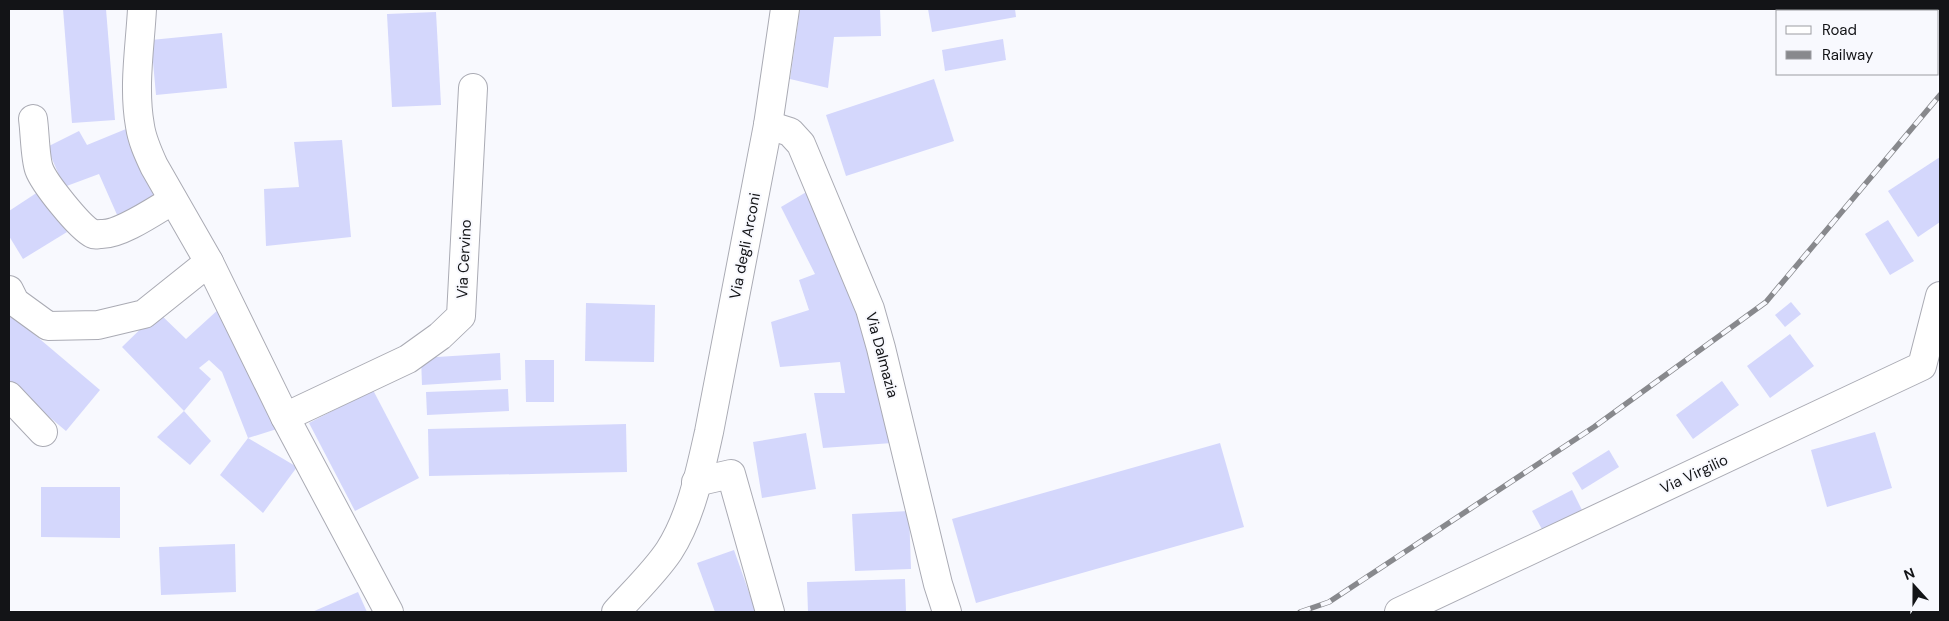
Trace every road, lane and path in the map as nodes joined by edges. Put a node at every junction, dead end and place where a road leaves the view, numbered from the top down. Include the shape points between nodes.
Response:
1 (142, 9) edge
2 (785, 9) edge
3 (473, 88) dead end
4 (33, 120) dead end
5 (768, 125) junction
6 (173, 200) junction
7 (209, 262) junction
8 (9, 290) edge
9 (1940, 296) edge
10 (9, 396) edge
11 (285, 417) junction
12 (43, 432) dead end
13 (696, 482) junction
14 (389, 612) edge
15 (616, 612) edge
16 (770, 612) edge
17 (948, 612) edge
18 (1400, 612) edge

1 - 6 street via 137,102 140,127 150,158
2 - 5 street, Via degli Arconi
3 - 11 street, Via Cervino via 461,316 408,359
4 - 6 street via 39,169 63,204 93,234 103,235 117,230
5 - 13 street, Via degli Arconi via 709,432
5 - 17 street, Via Dalmazia via 790,132 801,144 870,308 938,584
6 - 7 street
7 - 8 street via 144,314 98,325 48,326 15,302
7 - 11 street
9 - 18 street, Via Virgilio via 1922,366
10 - 12 street
11 - 14 street
13 - 15 street, Via degli Arconi via 682,527 668,553
13 - 16 street via 731,474

